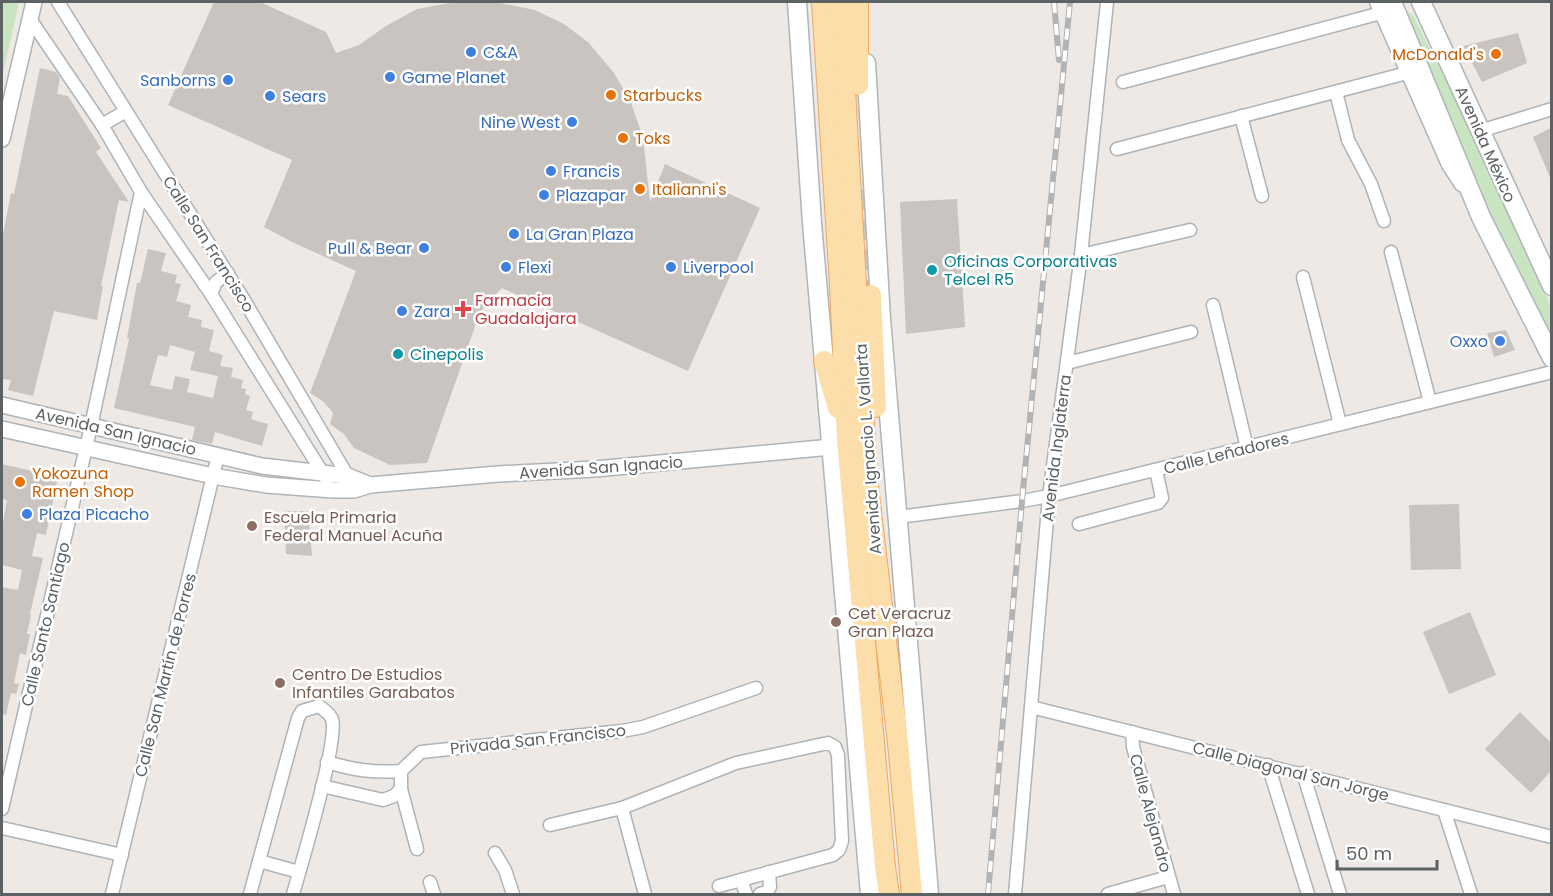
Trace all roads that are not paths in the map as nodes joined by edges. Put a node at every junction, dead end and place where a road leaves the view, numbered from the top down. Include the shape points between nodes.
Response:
1 (34, 2) edge
2 (58, 2) edge
3 (797, 2) edge
4 (822, 2) edge
5 (840, 2) edge
6 (858, 2) edge
7 (1107, 2) edge
8 (1421, 2) edge
9 (1383, 5) edge
10 (30, 19) junction
11 (1407, 73) junction
12 (1123, 82) dead end
13 (1336, 92) junction
14 (1551, 109) edge
15 (126, 111) junction
16 (1241, 116) junction
17 (102, 125) junction
18 (1480, 131) junction
19 (2, 139) edge
20 (1117, 149) dead end
21 (861, 190) tunnel mouth
22 (141, 192) junction
23 (1262, 196) dead end
24 (1481, 217) junction
25 (1384, 221) dead end
26 (1190, 230) dead end
27 (1391, 252) dead end
28 (1082, 255) junction
29 (228, 273) junction
30 (1303, 277) dead end
31 (1551, 286) edge
32 (211, 294) junction
33 (871, 295) tunnel mouth
34 (1213, 305) dead end
35 (1191, 332) dead end
36 (1551, 358) edge
37 (825, 361) joint
38 (1067, 363) junction
39 (1551, 372) edge
40 (1430, 402) junction
41 (2, 405) edge
42 (1341, 424) junction
43 (92, 426) junction
44 (2, 429) edge
45 (839, 443) junction
46 (86, 448) junction
47 (1247, 448) junction
48 (218, 455) junction
49 (1156, 470) junction
50 (324, 473) junction
51 (213, 476) junction
52 (867, 477) junction
53 (351, 483) junction
54 (333, 490) junction
55 (1049, 495) junction
56 (898, 517) junction
57 (1079, 524) dead end
58 (756, 688) dead end
59 (1031, 707) junction
60 (1132, 732) junction
61 (327, 762) junction
62 (1268, 765) junction
63 (402, 771) junction
64 (1303, 773) junction
65 (322, 786) junction
66 (401, 789) junction
67 (622, 808) junction
68 (2, 809) edge
69 (1444, 810) junction
70 (550, 825) dead end
71 (2, 828) edge
72 (1551, 837) edge
73 (417, 849) dead end
74 (495, 853) dead end
75 (122, 855) junction
76 (259, 861) junction
77 (299, 872) junction
78 (769, 872) junction
79 (1168, 877) junction
80 (741, 880) junction
81 (430, 882) dead end
82 (719, 886) dead end
83 (112, 894) edge
84 (250, 894) edge
85 (293, 894) edge
86 (434, 894) edge
87 (513, 894) edge
88 (645, 894) edge
89 (746, 894) edge
90 (760, 894) edge
91 (870, 894) edge
92 (890, 894) edge
93 (912, 894) edge
94 (929, 894) edge
95 (1015, 894) edge
96 (1108, 894) edge
97 (1173, 894) edge
98 (1308, 894) edge
99 (1340, 894) edge
100 (1471, 894) edge

1 - 10 street
2 - 15 street, Calle San Francisco
3 - 37 main road
4 - 45 main road, Avenida Ignacio L. Vallarta via 840,285
5 - 52 main road, Avenida Ignacio L. Vallarta
6 - 21 main road
6 - 56 main road, Avenida Ignacio L. Vallarta via 864,37
7 - 28 street, Avenida Inglaterra
8 - 18 main road, Avenida México
9 - 11 street, Avenida México
9 - 12 street
9 - 24 main road, Avenida México
10 - 17 street, Calle San Francisco
10 - 19 street
11 - 13 street
11 - 24 street, Avenida México via 1448,165
13 - 16 street
13 - 25 street via 1348,140 1371,184
14 - 18 street
15 - 17 street
15 - 29 street, Calle San Francisco
16 - 20 street
16 - 23 street
17 - 22 street, Calle San Francisco
18 - 31 main road, Avenida México
22 - 32 street, Calle San Francisco
22 - 43 street, Calle Santo Santiago
24 - 36 main road, Avenida México
26 - 28 street
27 - 40 street
28 - 38 street, Avenida Inglaterra
29 - 32 street via 216,282
29 - 53 street, Calle San Francisco
30 - 42 street
32 - 50 street, Calle San Francisco
33 - 52 main road via 879,448
34 - 47 street
35 - 38 street
37 - 45 main road
38 - 55 street, Avenida Inglaterra
39 - 40 street, Calle Leñadores
40 - 42 street, Calle Leñadores
41 - 43 street, Avenida San Ignacio
42 - 47 street, Calle Leñadores
43 - 46 street, Calle Santo Santiago
43 - 48 street, Avenida San Ignacio
44 - 46 street, Avenida San Ignacio
45 - 53 street, Avenida San Ignacio via 595,469 370,485
45 - 91 main road, Avenida Ignacio L. Vallarta
45 - 92 main road, Avenida Ignacio L. Vallarta
46 - 51 street, Avenida San Ignacio
46 - 68 street, Calle Santo Santiago
47 - 49 street, Calle Leñadores
48 - 50 street, Avenida San Ignacio via 262,466
48 - 51 street, Calle San Martín de Porres
49 - 55 street, Calle Leñadores
49 - 57 street via 1162,498 1158,503
50 - 53 street, Avenida San Ignacio
50 - 54 street, Calle San Francisco
51 - 54 street, Avenida San Ignacio
51 - 75 street, Calle San Martín de Porres
52 - 93 main road, Avenida Ignacio L. Vallarta
53 - 54 street, Avenida San Ignacio
55 - 56 street, Calle Leñadores
55 - 59 street, Avenida Inglaterra
56 - 94 main road, Avenida Ignacio L. Vallarta
58 - 63 street, Privada San Francisco via 643,727 422,752
59 - 60 street, Calle Diagonal San Jorge
59 - 95 street, Avenida Inglaterra
60 - 62 street, Calle Diagonal San Jorge
60 - 79 street, Calle Alejandro
61 - 63 street via 355,770
61 - 65 street
61 - 76 street via 332,720 319,706 309,708 298,718
62 - 64 street, Calle Diagonal San Jorge
62 - 98 street
63 - 66 street
64 - 69 street, Calle Diagonal San Jorge
64 - 99 street
65 - 66 street via 383,800
65 - 77 street
66 - 73 street
67 - 70 street
67 - 78 street via 736,763 828,743 838,755 840,850
67 - 88 street
69 - 72 street, Calle Diagonal San Jorge
69 - 100 street
71 - 75 street
74 - 87 street
75 - 83 street, Calle San Martín de Porres
76 - 77 street
76 - 84 street
77 - 85 street
78 - 80 street
78 - 90 street via 770,887
79 - 96 street
79 - 97 street, Calle Alejandro
80 - 82 street
80 - 89 street
81 - 86 street

